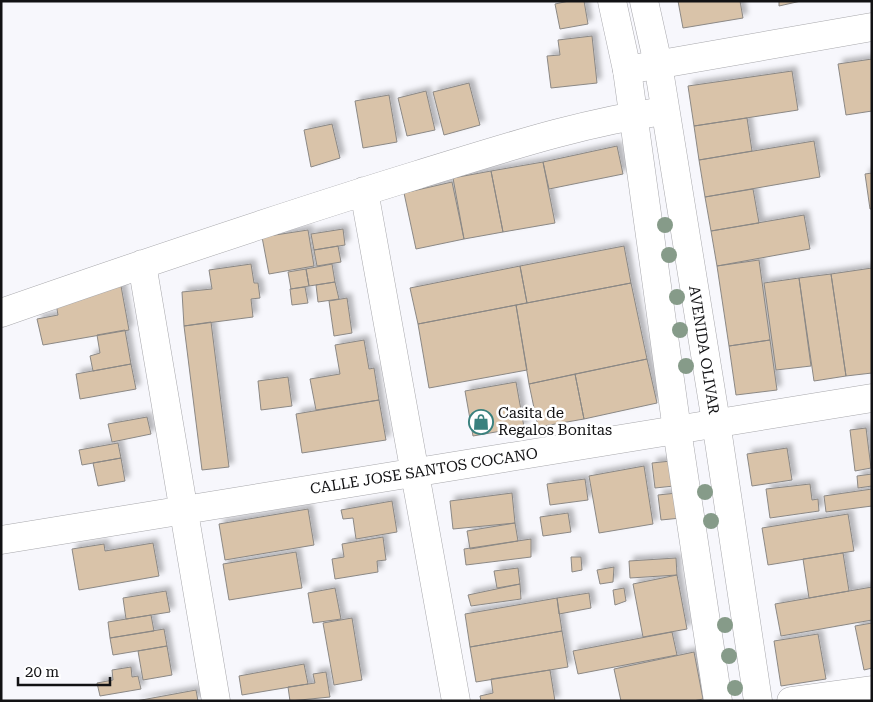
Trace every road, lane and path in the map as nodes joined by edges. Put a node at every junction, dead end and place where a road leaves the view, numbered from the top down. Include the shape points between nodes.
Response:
1 (612, 1) edge
2 (644, 1) edge
3 (872, 27) edge
4 (658, 64) junction
5 (627, 70) junction
6 (664, 111) junction
7 (633, 115) junction
8 (364, 191) junction
9 (142, 264) junction
10 (1, 313) edge
11 (872, 398) edge
12 (716, 422) junction
13 (677, 430) junction
14 (416, 472) junction
15 (184, 510) junction
16 (1, 540) edge
17 (872, 690) edge
18 (216, 701) edge
19 (456, 701) edge
20 (718, 701) edge
21 (758, 701) edge
22 (791, 701) edge

1 - 5 street
2 - 4 street, AVENIDA OLIVAR
3 - 4 street
4 - 5 street
4 - 6 street, AVENIDA OLIVAR
5 - 7 street
6 - 7 street
6 - 12 street, AVENIDA OLIVAR
7 - 8 street via 571,128
7 - 13 street
8 - 9 street
8 - 14 street
9 - 10 street
9 - 15 street
11 - 12 street, CALLE JOSE SANTOS COCANO
12 - 13 street, CALLE JOSE SANTOS COCANO
12 - 21 street, AVENIDA OLIVAR
13 - 14 street, CALLE JOSE SANTOS COCANO
13 - 20 street
14 - 15 street, CALLE JOSE SANTOS COCANO
14 - 19 street
15 - 16 street, CALLE JOSE SANTOS COCANO
15 - 18 street
17 - 22 street

